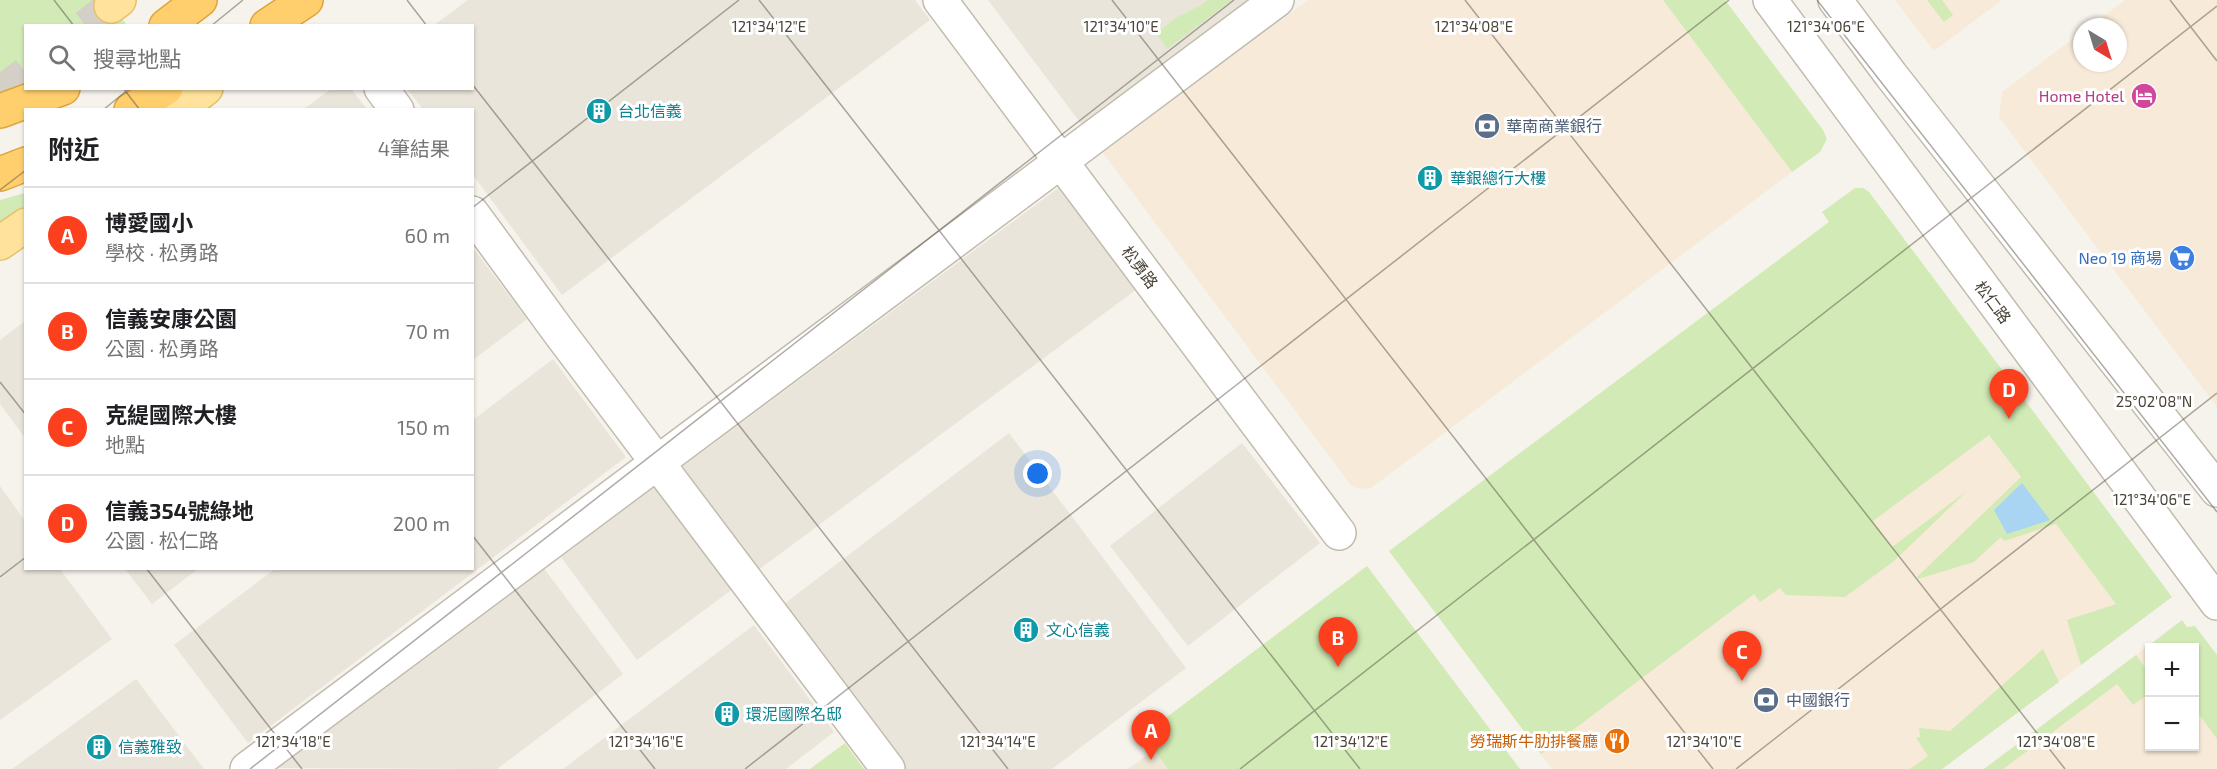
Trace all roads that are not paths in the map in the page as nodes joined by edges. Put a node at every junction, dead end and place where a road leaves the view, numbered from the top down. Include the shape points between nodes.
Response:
1 (200, 0) edge
2 (306, 0) edge
3 (320, 0) edge
4 (940, 0) edge
5 (1277, 0) edge
6 (1770, 0) edge
7 (1835, 0) edge
8 (169, 24) edge
9 (270, 24) edge
10 (290, 24) edge
11 (58, 90) edge
12 (163, 90) edge
13 (203, 90) edge
14 (382, 90) edge
15 (134, 108) edge
16 (181, 108) edge
17 (396, 108) edge
18 (0, 111) edge
19 (1059, 162) junction
20 (24, 165) edge
21 (0, 174) edge
22 (474, 216) edge
23 (24, 226) edge
24 (0, 243) edge
25 (658, 463) junction
26 (2217, 490) edge
27 (1339, 533) dead end
28 (2212, 588) edge
29 (247, 769) edge
30 (888, 769) edge

1 - 8 highway
2 - 9 highway
3 - 10 main road
4 - 19 street, 松勇路
5 - 19 street
6 - 28 street, 松仁路
7 - 26 street
11 - 18 highway
12 - 15 highway
13 - 16 main road
14 - 17 street
19 - 25 street
19 - 27 street, 松勇路
20 - 21 highway
22 - 25 street
23 - 24 main road
25 - 29 street
25 - 30 street

